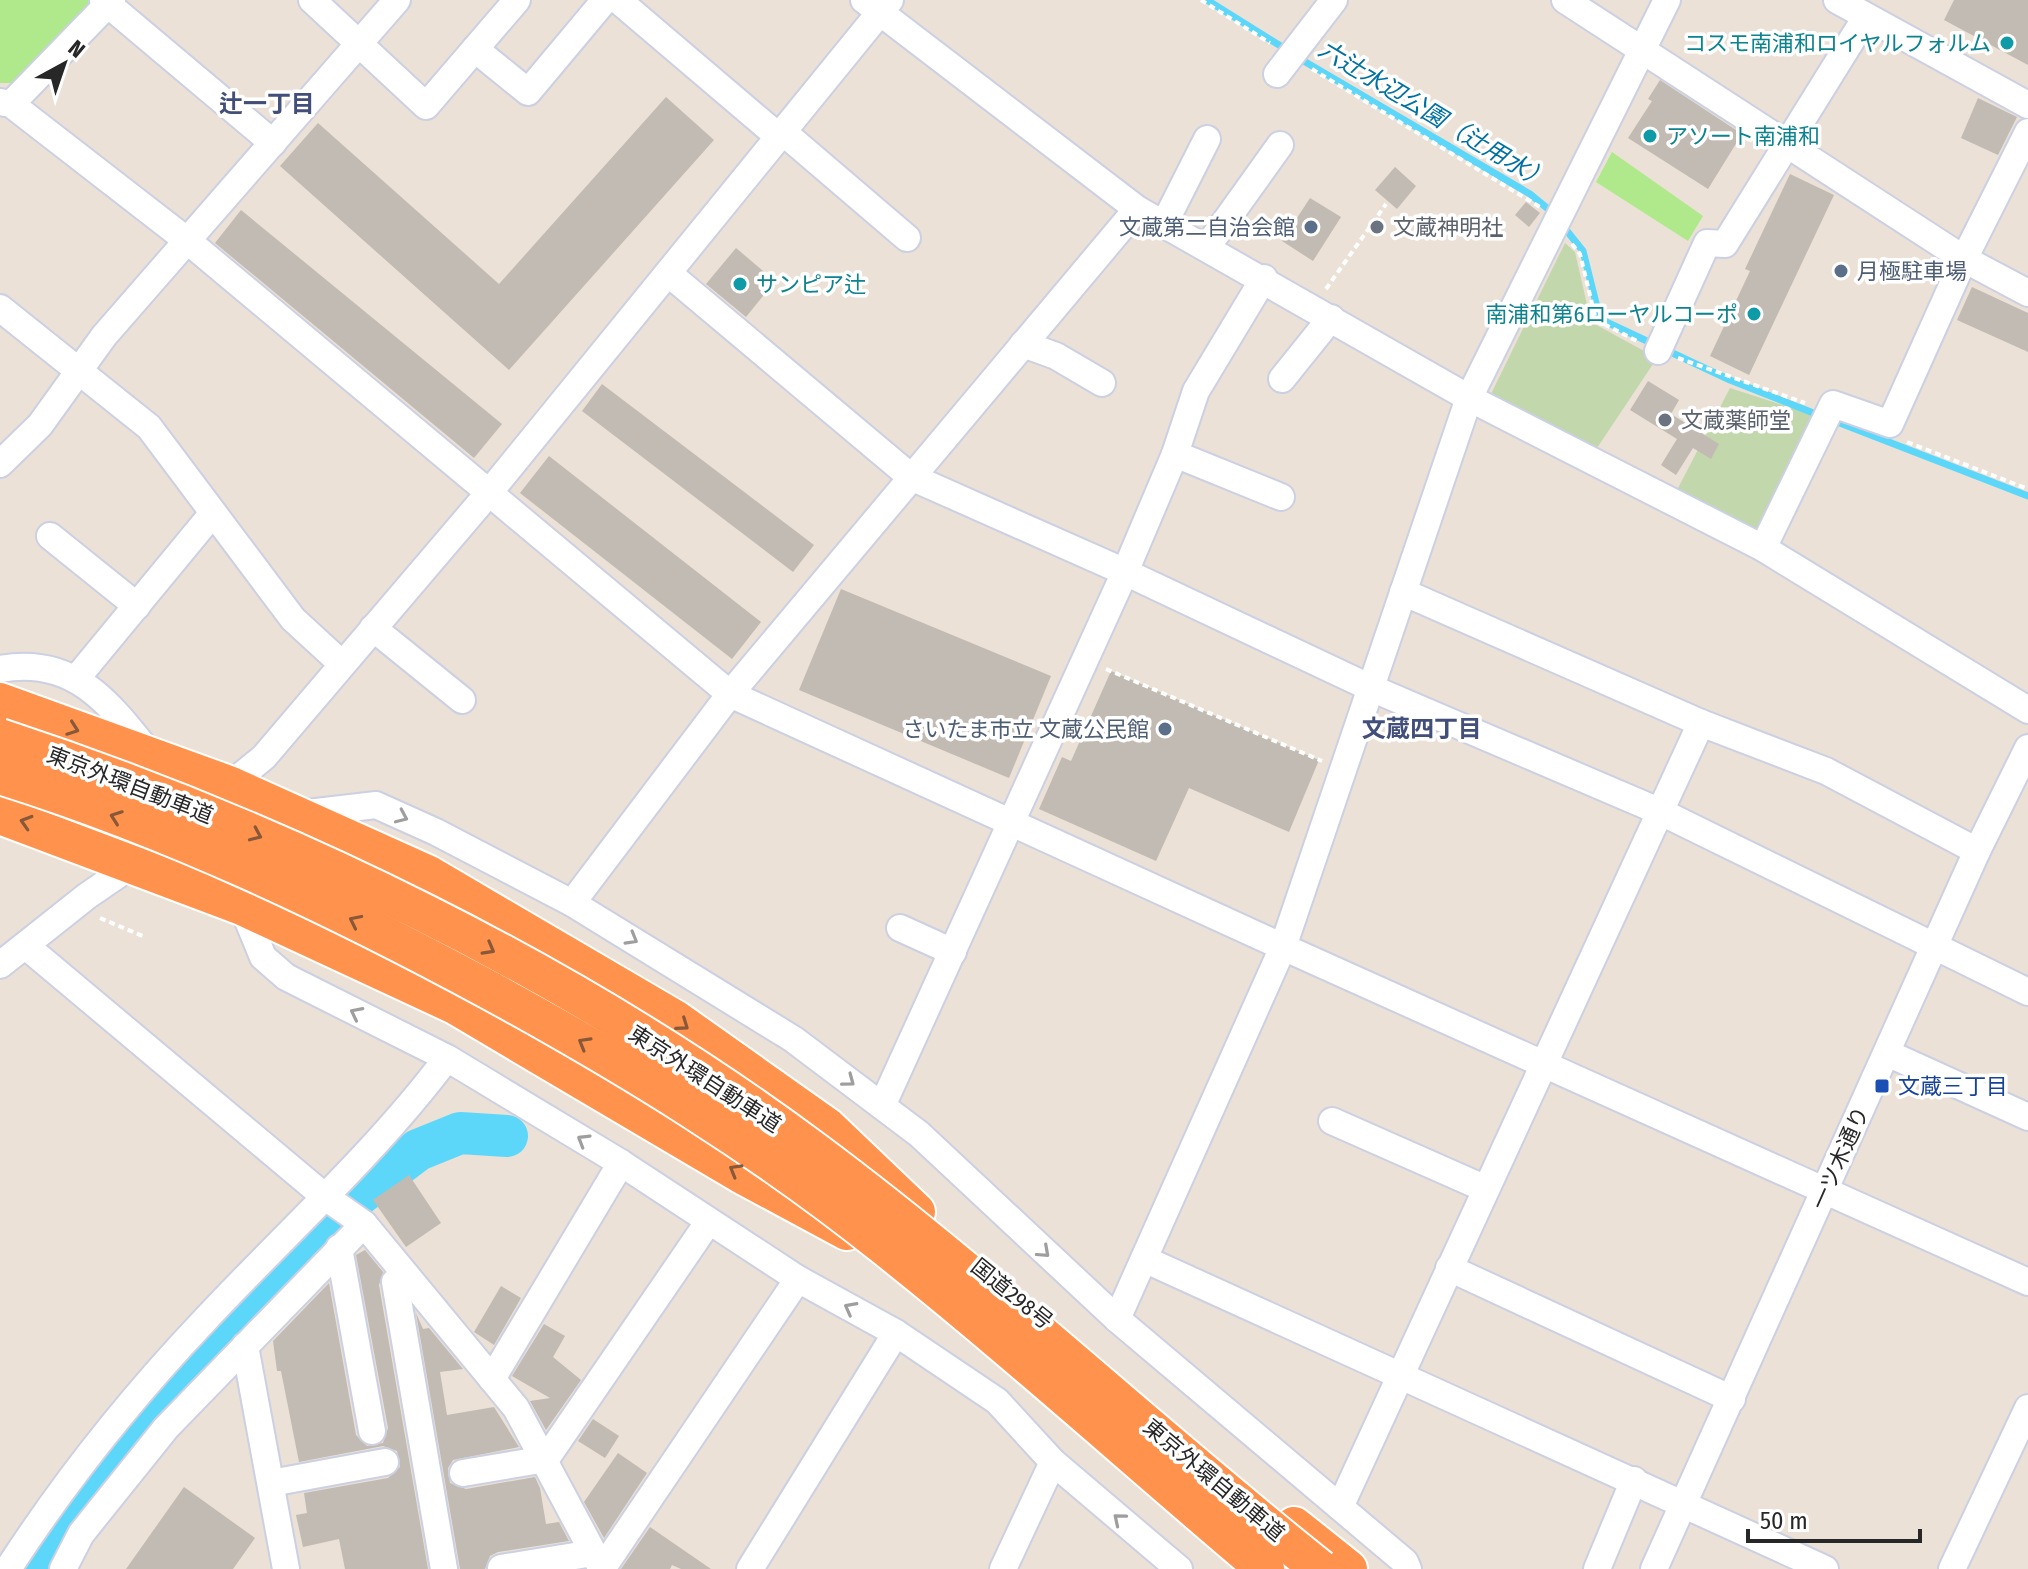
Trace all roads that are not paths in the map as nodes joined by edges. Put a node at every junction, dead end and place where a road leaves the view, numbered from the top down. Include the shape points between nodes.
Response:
1 (312, 0) edge
2 (397, 0) edge
3 (517, 0) edge
4 (605, 0) edge
5 (618, 0) edge
6 (1334, 0) edge
7 (1565, 0) edge
8 (1667, 0) edge
9 (1837, 0) edge
10 (108, 1) edge
11 (878, 4) edge
12 (1866, 17) junction
13 (357, 45) junction
14 (475, 49) junction
15 (1642, 50) junction
16 (1284, 65) road end
17 (6, 103) edge
18 (2028, 105) edge
19 (2028, 132) edge
20 (781, 134) junction
21 (1207, 139) dead end
22 (273, 143) junction
23 (1787, 144) junction
24 (1280, 145) dead end
25 (1137, 209) junction
26 (1164, 224) junction
27 (907, 238) dead end
28 (189, 242) junction
29 (1207, 247) junction
30 (1964, 259) junction
31 (668, 273) junction
32 (1264, 278) junction
33 (2028, 293) edge
34 (0, 308) edge
35 (1322, 312) junction
36 (1023, 344) junction
37 (1658, 351) road end
38 (79, 371) junction
39 (1282, 379) dead end
40 (1102, 383) dead end
41 (1469, 398) junction
42 (1175, 454) junction
43 (0, 464) edge
44 (911, 477) junction
45 (488, 494) junction
46 (1281, 497) dead end
47 (213, 513) junction
48 (50, 536) dead end
49 (1763, 548) junction
50 (1125, 572) junction
51 (1403, 592) junction
52 (137, 606) junction
53 (373, 628) junction
54 (6, 663) edge
55 (342, 664) junction
56 (76, 679) junction
57 (1371, 688) junction
58 (730, 694) junction
59 (462, 700) dead end
60 (0, 702) edge
61 (2028, 710) edge
62 (1701, 723) junction
63 (0, 738) edge
64 (2028, 748) edge
65 (153, 759) junction
66 (0, 775) edge
67 (229, 785) junction
68 (1661, 812) junction
69 (299, 814) junction
70 (0, 815) edge
71 (1011, 823) junction
72 (1977, 851) junction
73 (135, 864) junction
74 (572, 903) junction
75 (242, 906) junction
76 (900, 928) dead end
77 (1934, 946) junction
78 (27, 947) junction
79 (1283, 947) junction
80 (953, 952) junction
81 (0, 965) edge
82 (2028, 992) edge
83 (1887, 1053) junction
84 (447, 1058) junction
85 (1544, 1063) junction
86 (882, 1106) junction
87 (2028, 1117) edge
88 (1332, 1121) dead end
89 (621, 1163) junction
90 (1486, 1189) junction
91 (1825, 1191) junction
92 (324, 1196) junction
93 (709, 1221) junction
94 (364, 1224) junction
95 (944, 1239) junction
96 (339, 1248) junction
97 (1144, 1259) junction
98 (1449, 1268) junction
99 (928, 1273) junction
100 (406, 1275) junction
101 (798, 1279) junction
102 (2028, 1282) edge
103 (1117, 1319) junction
104 (896, 1333) junction
105 (245, 1346) junction
106 (1399, 1374) junction
107 (492, 1379) junction
108 (1732, 1399) junction
109 (2028, 1408) edge
110 (372, 1431) dead end
111 (546, 1459) junction
112 (385, 1462) dead end
113 (1053, 1462) junction
114 (463, 1473) dead end
115 (1634, 1480) junction
116 (271, 1483) junction
117 (1685, 1504) junction
118 (1340, 1507) junction
119 (599, 1564) edge
120 (501, 1568) edge
121 (8, 1569) edge
122 (63, 1569) edge
123 (286, 1569) edge
124 (444, 1569) edge
125 (750, 1569) edge
126 (1003, 1569) edge
127 (1179, 1569) edge
128 (1265, 1569) edge
129 (1282, 1569) edge
130 (1320, 1569) edge
131 (1348, 1569) edge
132 (1408, 1569) edge
133 (1597, 1569) edge
134 (1654, 1569) edge
135 (1825, 1569) edge
136 (1952, 1569) edge

1 - 13 street
2 - 13 street
3 - 14 street
4 - 14 street via 528,92
5 - 20 street
6 - 16 street
7 - 15 street
8 - 15 street
9 - 12 street
10 - 17 street
10 - 22 street
11 - 20 street
11 - 25 street
12 - 18 street
12 - 23 street
13 - 14 street via 426,106
13 - 22 street
15 - 23 street
15 - 41 street
17 - 28 street
19 - 30 street
20 - 27 street
20 - 31 street
21 - 26 street
22 - 28 street
23 - 30 street
23 - 37 street via 1725,244 1707,243
24 - 29 street
25 - 26 street
25 - 36 street
26 - 29 street
28 - 38 street
28 - 45 street
29 - 32 street
30 - 33 street
30 - 49 street via 1890,424 1833,404
31 - 44 street
31 - 45 street
32 - 35 street
32 - 42 street via 1196,391
34 - 38 street
35 - 39 street
35 - 41 street
36 - 40 street
36 - 44 street
38 - 43 street via 40,425
38 - 47 street via 149,427
41 - 49 street
41 - 51 street
42 - 46 street
42 - 50 street
44 - 50 street
44 - 58 street
45 - 53 street
45 - 58 street
47 - 52 street
47 - 55 street via 293,619
48 - 52 street
49 - 61 street
50 - 57 street
50 - 71 street
51 - 57 street
51 - 62 street
52 - 56 street
53 - 55 street
53 - 59 street
54 - 56 street
55 - 67 street via 264,757
56 - 65 street via 106,699
57 - 68 street
57 - 79 street
58 - 71 street
58 - 74 street
60 -> 65 highway
62 - 68 street
62 - 72 street via 1826,771
63 -> 130 highway, 東京外環自動車道, bridge via 139,786 339,872 549,982 703,1075 811,1149 1033,1324
64 - 72 street, 一ツ木通り
65 - 67 highway
128 -> 66 highway, 東京外環自動車道, bridge via 884,1246 699,1113 517,1006 323,905 127,820
67 - 69 highway
67 - 73 street
68 - 77 street
68 - 85 street
69 -> 74 street via 376,805
69 -> 95 highway via 427,874 676,1020 827,1127
73 -> 70 highway
71 - 79 street
71 - 80 street
72 - 77 street, 一ツ木通り
73 - 75 highway
73 - 78 street
74 -> 86 street via 793,1039
84 -> 75 street via 286,977 263,957
99 -> 75 highway via 741,1174 455,1005
76 - 80 street
77 - 82 street
77 - 83 street, 一ツ木通り
78 - 81 street
78 - 92 street
79 - 85 street
79 - 97 street
80 - 86 street
83 - 87 street
83 - 91 street, 一ツ木通り
89 -> 84 street
84 - 92 street via 402,1118
85 - 90 street
85 - 91 street
86 -> 103 street via 919,1134
88 - 90 street
89 - 93 street
89 - 107 street
90 - 98 street
91 - 102 street
91 - 108 street, 一ツ木通り
92 - 94 street
92 - 121 street via 200,1324 99,1442
93 - 101 street
93 - 111 street
94 - 96 street
94 - 100 street
95 - 99 highway, 国道298号 via 851,1170 649,1054
95 - 131 highway, 国道298号
96 - 105 street
96 - 110 street
97 - 103 street
97 - 106 street
98 - 106 street
98 - 108 street
99 - 129 highway, 国道298号
100 - 107 street
100 - 124 street via 395,1282
104 -> 101 street
101 - 119 street
103 - 118 street
104 - 113 street via 997,1401
104 - 125 street
105 - 116 street
105 - 122 street via 166,1428 81,1534
106 - 115 street
106 - 118 street
107 - 111 street
108 - 117 street, 一ツ木通り
109 - 136 street
111 - 114 street
111 - 119 street
112 - 116 street
113 - 126 street
127 -> 113 street
115 - 117 street
115 - 133 street
116 - 123 street
117 - 134 street, 一ツ木通り
117 - 135 street
118 - 132 street
119 - 120 street

